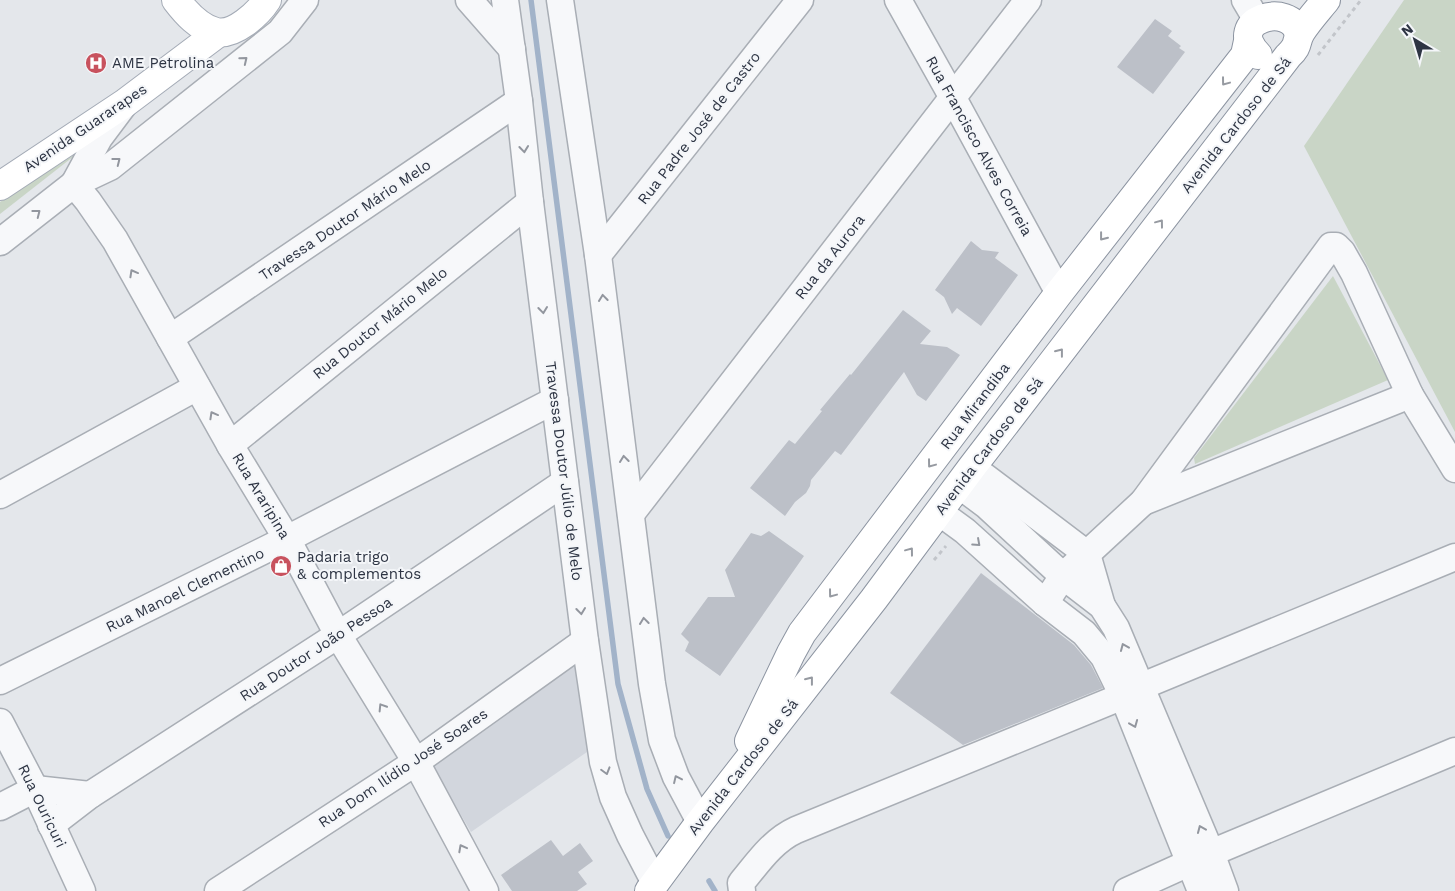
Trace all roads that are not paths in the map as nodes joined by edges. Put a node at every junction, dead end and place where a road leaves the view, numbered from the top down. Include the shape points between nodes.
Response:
1 (176, 0) edge
2 (267, 0) edge
3 (305, 0) edge
4 (469, 0) edge
5 (505, 0) edge
6 (560, 0) edge
7 (800, 0) edge
8 (898, 0) edge
9 (1028, 0) edge
10 (1326, 0) edge
11 (1259, 13) edge
12 (218, 33) junction
13 (1294, 45) junction
14 (512, 49) junction
15 (953, 98) junction
16 (519, 101) junction
17 (125, 103) junction
18 (74, 184) junction
19 (0, 186) edge
20 (530, 202) junction
21 (0, 242) edge
22 (598, 256) junction
23 (1059, 293) junction
24 (170, 338) junction
25 (197, 387) junction
26 (1410, 395) junction
27 (555, 400) junction
28 (230, 445) junction
29 (1455, 469) edge
30 (966, 476) junction
31 (565, 482) junction
32 (0, 495) edge
33 (1143, 502) junction
34 (940, 512) junction
35 (631, 514) junction
36 (287, 539) junction
37 (1087, 554) junction
38 (1455, 557) edge
39 (1063, 576) junction
40 (1045, 603) junction
41 (1102, 606) junction
42 (338, 636) junction
43 (585, 641) junction
44 (0, 681) edge
45 (1132, 692) junction
46 (0, 722) edge
47 (1455, 751) edge
48 (416, 762) junction
49 (727, 788) junction
50 (35, 789) junction
51 (90, 795) junction
52 (0, 807) edge
53 (700, 822) junction
54 (51, 825) junction
55 (1200, 858) junction
56 (652, 887) edge
57 (82, 891) edge
58 (218, 891) edge
59 (485, 891) edge
60 (742, 891) edge
61 (1128, 891) edge
62 (1201, 891) edge
63 (1225, 891) edge

1 - 12 main road via 204,27
2 - 12 main road, Avenida Guararapes via 236,29
18 -> 3 street via 117,161 280,32
4 - 14 street
5 - 14 street, Travessa Doutor Júlio de Melo
6 - 22 street
7 - 22 street, Rua Padre José de Castro
8 - 15 street, Rua Francisco Alves Correia
9 - 15 street, Rua da Aurora
10 - 13 main road, Avenida Cardoso de Sá
11 - 13 main road via 1279,9 1287,12 1298,25
11 - 13 main road via 1257,54 1280,60
11 -> 23 main road, Rua Mirandiba via 1246,55
12 - 17 main road, Avenida Guararapes
30 -> 13 main road, Avenida Cardoso de Sá
14 - 16 street, Travessa Doutor Júlio de Melo
15 - 23 street, Rua Francisco Alves Correia
15 - 35 street, Rua da Aurora
16 -> 20 street, Travessa Doutor Júlio de Melo
16 - 24 street, Travessa Doutor Mário Melo
17 - 18 street via 99,138
17 - 19 main road, Avenida Guararapes
21 -> 18 street
24 -> 18 street, Rua Araripina via 114,240
20 -> 27 street, Travessa Doutor Júlio de Melo
20 - 28 street, Rua Doutor Mário Melo
35 -> 22 street
23 -> 49 main road, Rua Mirandiba via 802,633
24 - 25 street, Rua Araripina
28 -> 25 street, Rua Araripina
25 - 32 street
26 - 29 street
26 - 33 street
26 - 33 street via 1354,273 1342,252 1331,246
27 - 31 street, Travessa Doutor Júlio de Melo
27 - 36 street, Rua Manoel Clementino
28 - 36 street, Rua Araripina
30 - 34 main road, Avenida Cardoso de Sá
30 - 37 street
30 - 39 street via 986,504
31 - 42 street, Rua Doutor João Pessoa
31 -> 43 street, Travessa Doutor Júlio de Melo
33 - 37 street
34 -> 40 street
49 -> 34 main road, Avenida Cardoso de Sá
53 -> 35 street via 676,777 662,740
36 - 42 street, Rua Araripina
36 - 44 street, Rua Manoel Clementino
37 - 39 street
37 - 41 street
38 - 45 street
39 - 40 street
39 - 41 street
40 - 45 street via 1084,633
45 -> 41 street via 1116,628
48 -> 42 street, Rua Araripina
42 - 51 street, Rua Doutor João Pessoa
43 - 48 street, Rua Dom Ilídio José Soares
43 -> 56 street, Travessa Doutor Júlio de Melo via 603,762 613,798
45 - 55 street
45 - 60 street via 792,832 775,844 742,882
46 - 50 street, Rua Ouricuri
47 - 55 street
48 - 58 street, Rua Dom Ilídio José Soares
59 -> 48 street, Rua Araripina
49 - 53 main road, Avenida Cardoso de Sá
50 - 51 street
50 - 52 street
50 - 54 street, Rua Ouricuri
51 - 54 street, Rua Doutor João Pessoa
53 - 56 main road, Avenida Cardoso de Sá
54 - 57 street, Rua Ouricuri
55 - 61 street
55 - 62 street
55 - 63 street

